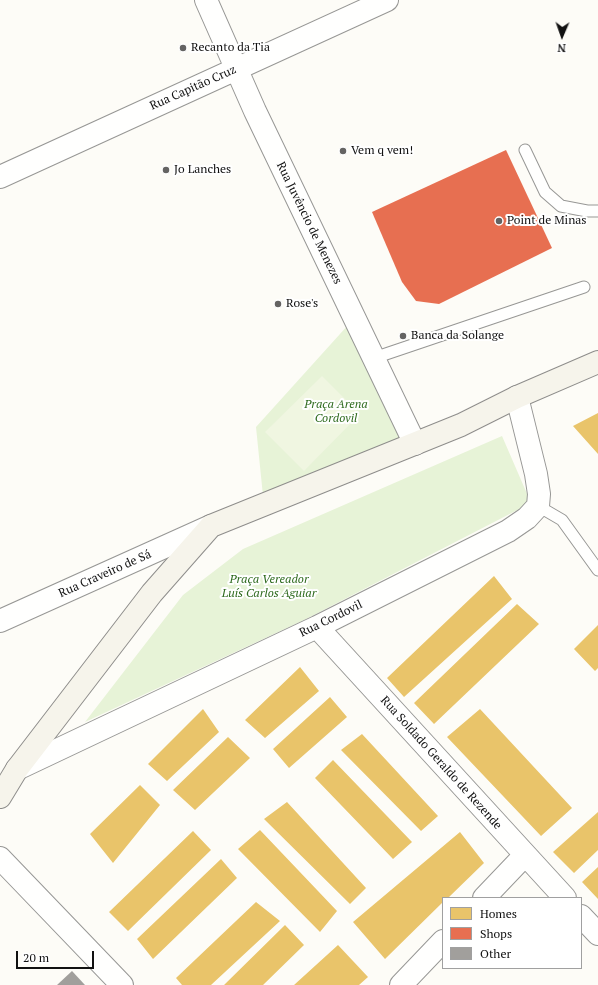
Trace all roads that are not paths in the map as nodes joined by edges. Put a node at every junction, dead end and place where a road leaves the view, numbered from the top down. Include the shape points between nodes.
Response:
1 (206, 0) edge
2 (387, 0) edge
3 (237, 69) junction
4 (525, 150) dead end
5 (0, 177) edge
6 (598, 211) edge
7 (584, 287) dead end
8 (374, 358) junction
9 (598, 362) edge
10 (517, 397) junction
11 (415, 444) junction
12 (538, 506) junction
13 (211, 526) junction
14 (598, 570) edge
15 (0, 621) edge
16 (317, 627) junction
17 (17, 769) junction
18 (0, 797) edge
19 (525, 855) junction
20 (0, 858) edge
21 (485, 897) edge
22 (564, 897) edge
23 (582, 917) edge
24 (598, 934) edge
25 (442, 942) edge
26 (122, 985) edge
27 (401, 985) edge

1 - 3 street, Rua Juvêncio de Menezes
2 - 3 street, Rua Capitão Cruz
3 - 5 street, Rua Capitão Cruz
3 - 8 street, Rua Juvêncio de Menezes
4 - 6 lane via 545,192 561,206
7 - 8 lane
8 - 11 street, Rua Juvêncio de Menezes
9 - 10 main road
10 - 11 main road
10 - 12 street via 536,474
11 - 13 main road
12 - 14 lane via 562,520
12 - 16 street, Rua Cordovil via 527,518 508,531
13 - 15 street, Rua Craveiro de Sá
13 - 17 main road via 152,594
16 - 17 street, Rua Cordovil
16 - 19 street, Rua Soldado Geraldo de Rezende
17 - 18 main road
19 - 21 street
19 - 22 street, Rua Soldado Geraldo de Rezende
20 - 26 street
23 - 24 street
25 - 27 street

